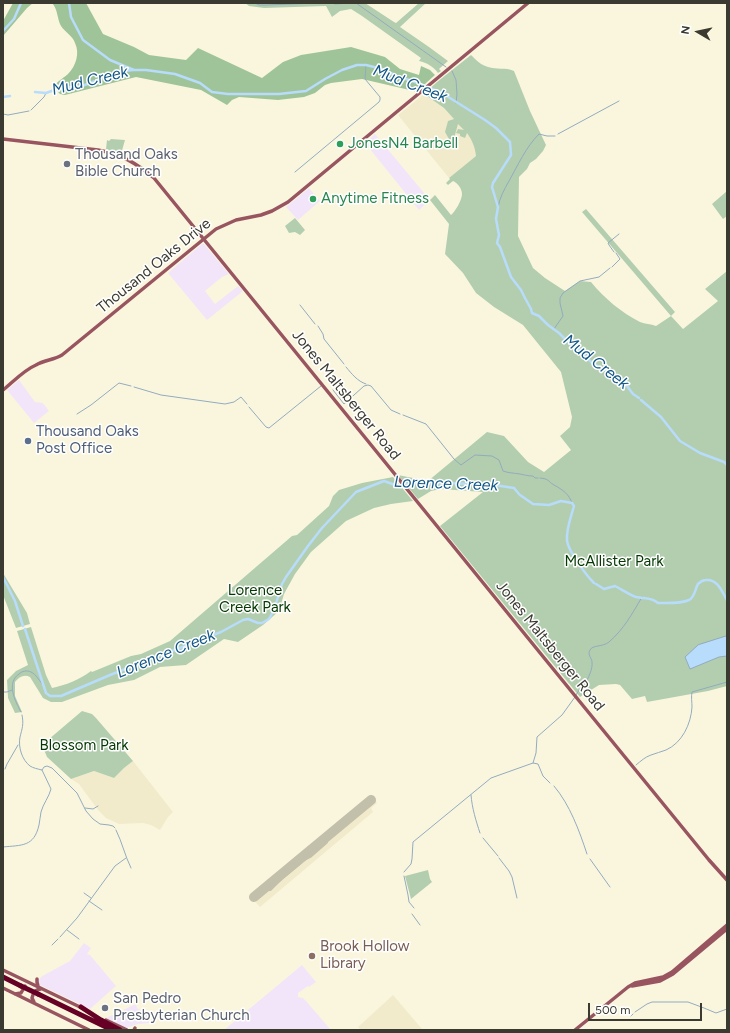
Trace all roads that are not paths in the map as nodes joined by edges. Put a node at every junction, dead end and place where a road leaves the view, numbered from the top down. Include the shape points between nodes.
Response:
1 (528, 3) edge
2 (3, 140) edge
3 (204, 239) junction
4 (3, 390) edge
5 (727, 880) edge
6 (727, 925) edge
7 (727, 929) edge
8 (3, 970) edge
9 (3, 974) edge
10 (3, 977) edge
11 (665, 978) junction
12 (24, 980) junction
13 (3, 981) edge
14 (20, 987) junction
15 (3, 988) edge
16 (41, 988) junction
17 (14, 994) junction
18 (37, 995) junction
19 (35, 1004) junction
20 (81, 1008) junction
21 (89, 1030) edge
22 (104, 1030) edge
23 (112, 1030) edge
24 (120, 1030) edge
25 (127, 1030) edge
26 (575, 1030) edge

1 - 3 main road, Thousand Oaks Drive via 283,205 265,214 230,222
2 - 3 main road, Jones Maltsberger Road via 98,150 130,160 156,180
3 - 4 main road, Thousand Oaks Drive via 62,355 33,366
3 - 5 main road, Jones Maltsberger Road
6 - 11 main road
7 - 11 main road
8 - 12 main road
9 - 14 highway via 16,981
10 - 14 highway
11 - 26 main road via 631,986
12 - 16 main road
12 - 16 main road via 36,979
12 - 17 main road via 26,984 22,992
13 - 14 highway
14 - 18 highway
15 - 17 main road
16 - 19 main road via 36,990 32,997
16 - 20 main road
17 - 19 main road
18 - 22 highway
18 - 23 highway
19 - 21 main road
20 - 24 highway
20 - 25 main road

